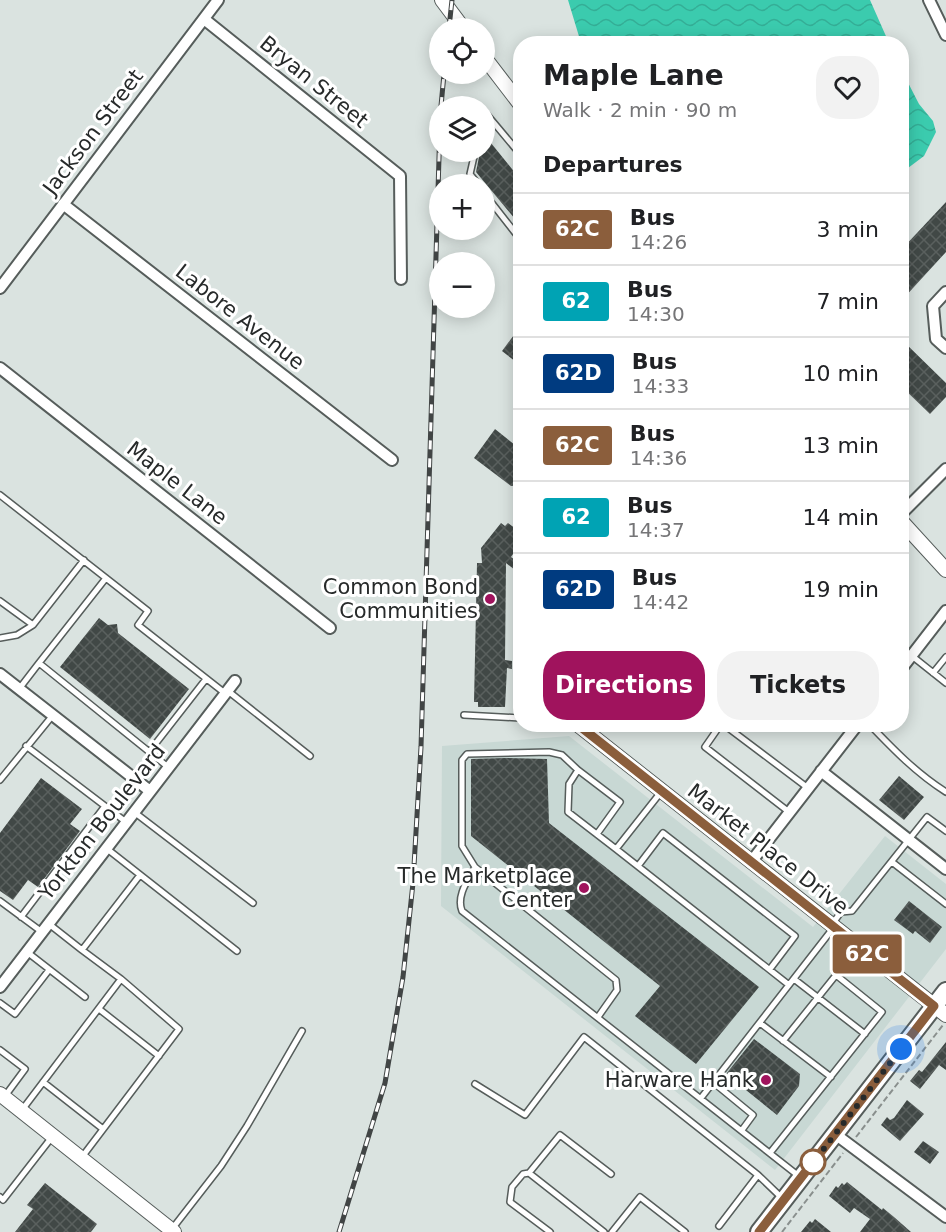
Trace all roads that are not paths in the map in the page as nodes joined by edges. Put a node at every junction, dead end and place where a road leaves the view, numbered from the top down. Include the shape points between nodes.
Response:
1 (218, 0) edge
2 (442, 0) edge
3 (929, 0) edge
4 (456, 18) edge
5 (204, 19) junction
6 (946, 35) edge
7 (495, 71) edge
8 (513, 95) edge
9 (495, 124) edge
10 (513, 146) edge
11 (63, 204) junction
12 (495, 207) edge
13 (513, 229) edge
14 (401, 279) dead end
15 (0, 288) edge
16 (946, 292) edge
17 (946, 348) edge
18 (0, 368) edge
19 (392, 460) dead end
20 (945, 471) edge
21 (0, 495) edge
22 (909, 506) edge
23 (909, 530) edge
24 (84, 560) junction
25 (946, 570) edge
26 (106, 578) junction
27 (0, 601) edge
28 (946, 611) edge
29 (33, 625) junction
30 (330, 628) dead end
31 (0, 638) edge
32 (912, 655) junction
33 (946, 657) edge
34 (909, 659) edge
35 (39, 663) junction
36 (933, 673) junction
37 (0, 674) edge
38 (206, 679) junction
39 (236, 681) dead end
40 (946, 683) edge
41 (19, 689) junction
42 (227, 693) junction
43 (53, 715) junction
44 (464, 715) dead end
45 (513, 718) edge
46 (587, 732) edge
47 (716, 732) edge
48 (733, 732) edge
49 (852, 732) edge
50 (877, 732) edge
51 (26, 746) junction
52 (149, 752) junction
53 (310, 756) dead end
54 (168, 767) junction
55 (578, 770) junction
56 (821, 771) junction
57 (0, 780) edge
58 (808, 788) junction
59 (150, 791) junction
60 (662, 792) junction
61 (946, 792) edge
62 (105, 806) junction
63 (134, 812) junction
64 (789, 812) junction
65 (126, 822) junction
66 (946, 831) edge
67 (597, 834) junction
68 (909, 840) junction
69 (106, 848) junction
70 (616, 849) junction
71 (751, 862) junction
72 (892, 862) junction
73 (638, 866) junction
74 (475, 867) junction
75 (946, 869) edge
76 (140, 875) junction
77 (946, 895) edge
78 (0, 901) edge
79 (944, 902) edge
80 (253, 903) dead end
81 (21, 917) junction
82 (832, 926) junction
83 (45, 928) junction
84 (82, 950) junction
85 (237, 951) dead end
86 (27, 952) junction
87 (770, 969) junction
88 (49, 970) junction
89 (121, 979) junction
90 (794, 979) junction
91 (789, 985) junction
92 (0, 987) edge
93 (946, 991) edge
94 (85, 997) dead end
95 (818, 998) junction
96 (0, 1003) edge
97 (99, 1009) junction
98 (940, 1016) edge
99 (598, 1017) junction
100 (760, 1023) junction
101 (303, 1030) dead end
102 (865, 1034) junction
103 (783, 1041) junction
104 (0, 1050) edge
105 (159, 1056) junction
106 (831, 1077) junction
107 (43, 1082) junction
108 (714, 1083) junction
109 (475, 1084) dead end
110 (2, 1096) edge
111 (701, 1098) junction
112 (21, 1111) junction
113 (103, 1130) junction
114 (742, 1130) junction
115 (835, 1134) junction
116 (53, 1136) junction
117 (770, 1153) junction
118 (81, 1158) junction
119 (529, 1173) junction
120 (611, 1174) dead end
121 (758, 1175) junction
122 (801, 1178) junction
123 (1, 1200) edge
124 (784, 1200) junction
125 (946, 1217) edge
126 (719, 1226) dead end
127 (172, 1231) edge
128 (550, 1232) edge
129 (604, 1232) edge
130 (612, 1232) edge
131 (685, 1232) edge
132 (759, 1232) edge

1 - 5 street, Jackson Street
2 - 4 street
3 - 6 street
5 - 11 street, Jackson Street
5 - 14 street, Bryan Street via 400,176
7 - 8 street
9 - 10 lane
11 - 15 street, Jackson Street
11 - 19 street, Labore Avenue
12 - 13 lane
16 - 17 street via 933,306 936,339
18 - 30 street, Maple Lane
20 - 22 street
21 - 24 lane
23 - 25 street
24 - 26 lane
24 - 29 lane
26 - 35 lane
26 - 38 lane via 148,610 138,625
27 - 29 lane
28 - 32 street
29 - 31 lane via 16,635
32 - 34 street
32 - 36 lane
33 - 36 lane
35 - 41 lane
35 - 52 lane
36 - 40 lane
37 - 41 street
38 - 42 lane
38 - 52 lane
39 - 42 street, Yorkton Boulevard
41 - 43 street
42 - 53 lane
42 - 54 street, Yorkton Boulevard
43 - 51 lane
43 - 59 street
44 - 45 lane
46 - 60 street, Market Place Drive
47 - 64 lane via 705,747
48 - 58 lane
49 - 56 street
50 - 61 lane via 907,763
51 - 57 lane
51 - 62 lane
52 - 54 lane
54 - 59 street, Yorkton Boulevard
55 - 67 lane via 569,784 568,812
55 - 67 lane via 620,802
55 - 74 lane via 562,755 549,752 466,754 462,760 462,846
56 - 58 street
56 - 68 street
58 - 64 street
59 - 63 street, Yorkton Boulevard
60 - 70 lane
60 - 71 street, Market Place Drive
62 - 65 lane
62 - 81 lane
63 - 65 street, Yorkton Boulevard
63 - 80 lane
64 - 71 street
65 - 69 street, Yorkton Boulevard
66 - 68 lane via 927,817
67 - 70 lane
68 - 72 lane
68 - 75 street
69 - 76 lane
69 - 83 street, Yorkton Boulevard
70 - 73 lane
71 - 82 street, Market Place Drive
72 - 79 lane
72 - 82 lane via 852,911 841,912
73 - 87 lane
73 - 87 lane via 663,833 795,936
74 - 99 lane via 461,895 462,911
74 - 99 lane via 613,977 617,990
76 - 84 lane
76 - 85 lane
77 - 79 lane
78 - 81 lane
81 - 83 lane
82 - 90 lane
82 - 98 street, Market Place Drive
83 - 84 lane
83 - 86 street, Yorkton Boulevard
84 - 89 lane
86 - 88 lane
86 - 92 street, Yorkton Boulevard
87 - 91 lane
88 - 94 lane
88 - 96 lane via 15,1014
89 - 97 lane
89 - 105 lane via 179,1029
90 - 91 lane
90 - 95 lane
91 - 100 lane
93 - 98 main road
95 - 102 lane
95 - 102 lane via 836,975 882,1012
95 - 103 lane
97 - 105 lane
97 - 107 lane
98 - 115 main road
99 - 111 lane
100 - 103 lane
100 - 108 lane
101 - 127 lane via 228,1156
102 - 106 lane
103 - 106 lane
104 - 110 lane via 25,1069
105 - 113 lane
106 - 117 lane
107 - 112 lane
107 - 113 lane
108 - 111 lane
108 - 114 lane via 753,1114
109 - 121 lane via 525,1115 584,1037
110 - 112 street
111 - 114 lane
112 - 116 street
113 - 118 lane
114 - 117 lane
115 - 122 main road
115 - 125 street
116 - 118 street
116 - 123 lane
117 - 122 lane
118 - 127 street
119 - 120 lane via 560,1135
119 - 128 lane via 523,1174 512,1187 510,1202
119 - 129 lane
121 - 124 lane
121 - 126 lane
122 - 124 main road
124 - 132 main road
130 - 131 lane via 640,1197

